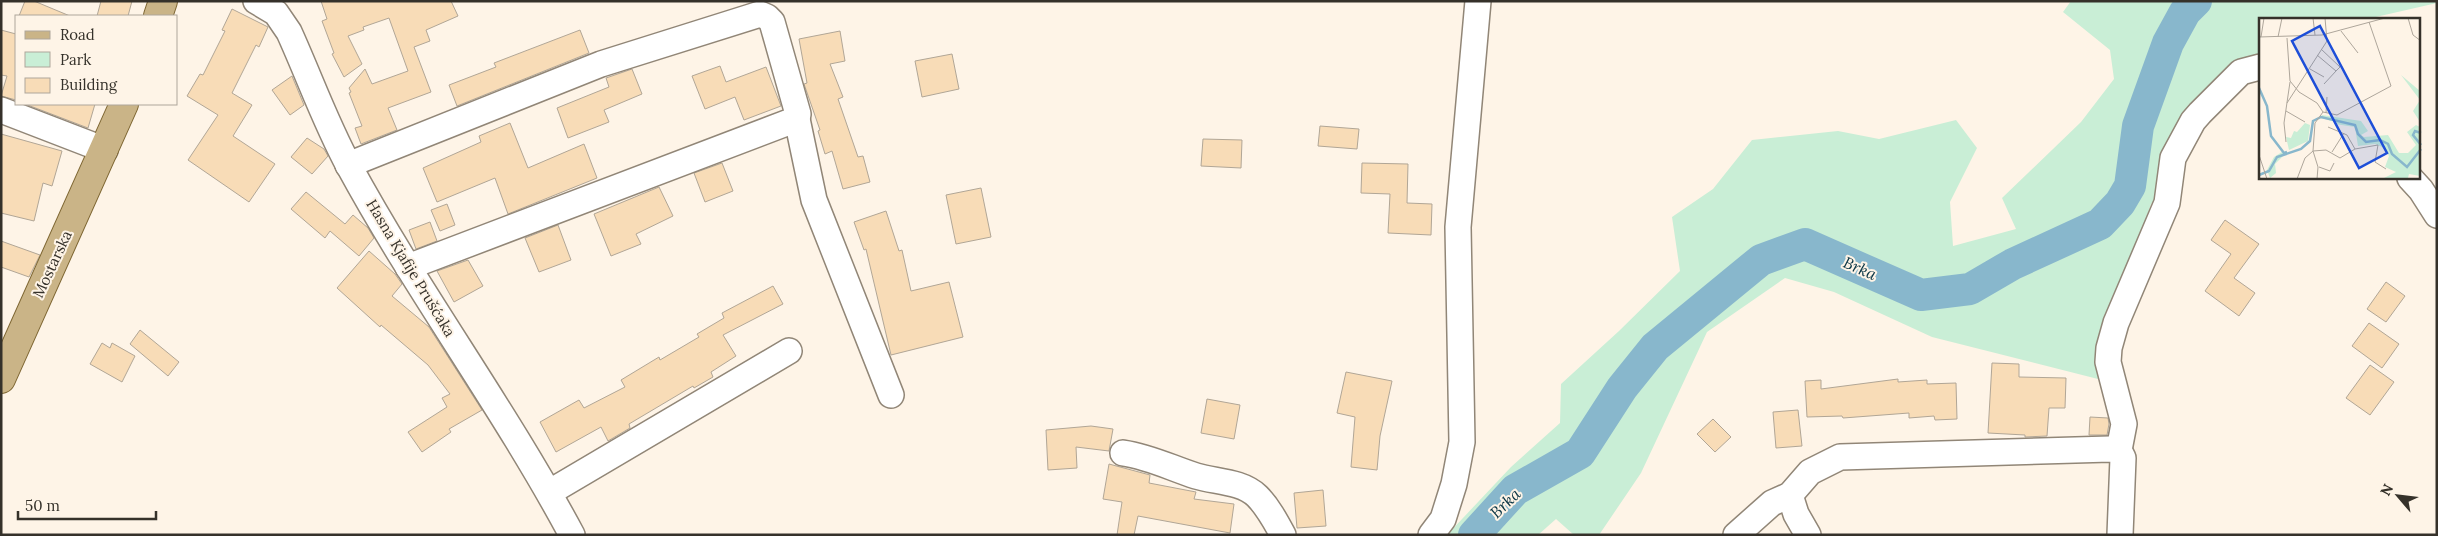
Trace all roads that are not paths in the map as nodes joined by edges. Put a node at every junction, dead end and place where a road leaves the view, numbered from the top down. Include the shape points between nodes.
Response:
1 (163, 1) edge
2 (256, 1) edge
3 (1478, 1) edge
4 (158, 15) edge
5 (2259, 68) edge
6 (124, 105) edge
7 (1, 110) edge
8 (797, 119) junction
9 (105, 150) junction
10 (348, 165) junction
11 (2411, 179) edge
12 (2437, 215) edge
13 (408, 267) junction
14 (789, 351) dead end
15 (1, 379) edge
16 (891, 395) dead end
17 (2119, 450) junction
18 (1123, 454) dead end
19 (550, 492) junction
20 (1790, 495) junction
21 (572, 535) edge
22 (1283, 535) edge
23 (1431, 535) edge
24 (1736, 535) edge
25 (1808, 535) edge
26 (2120, 535) edge

1 - 4 main road
2 - 10 street, Hasna Kjafije Prušćaka via 276,13 289,32
3 - 23 street via 1458,226 1462,442 1454,484 1442,519
5 - 17 street via 2241,72 2200,113 2173,158 2168,203 2116,323 2109,348 2108,362 2124,424
6 - 9 main road, Mostarska
7 - 9 street
8 - 10 street via 772,22 760,14 601,64
8 - 13 street
8 - 16 street via 814,200
9 - 15 main road, Mostarska
10 - 13 street, Hasna Kjafije Prušćaka
11 - 12 street
13 - 19 street, Hasna Kjafije Prušćaka
14 - 19 street
17 - 20 street via 1840,457 1810,472
17 - 26 street via 2123,458
18 - 22 street via 1144,456 1195,476 1241,486 1257,496
19 - 21 street, Hasna Kjafije Prušćaka
20 - 24 street via 1772,503
20 - 25 street

